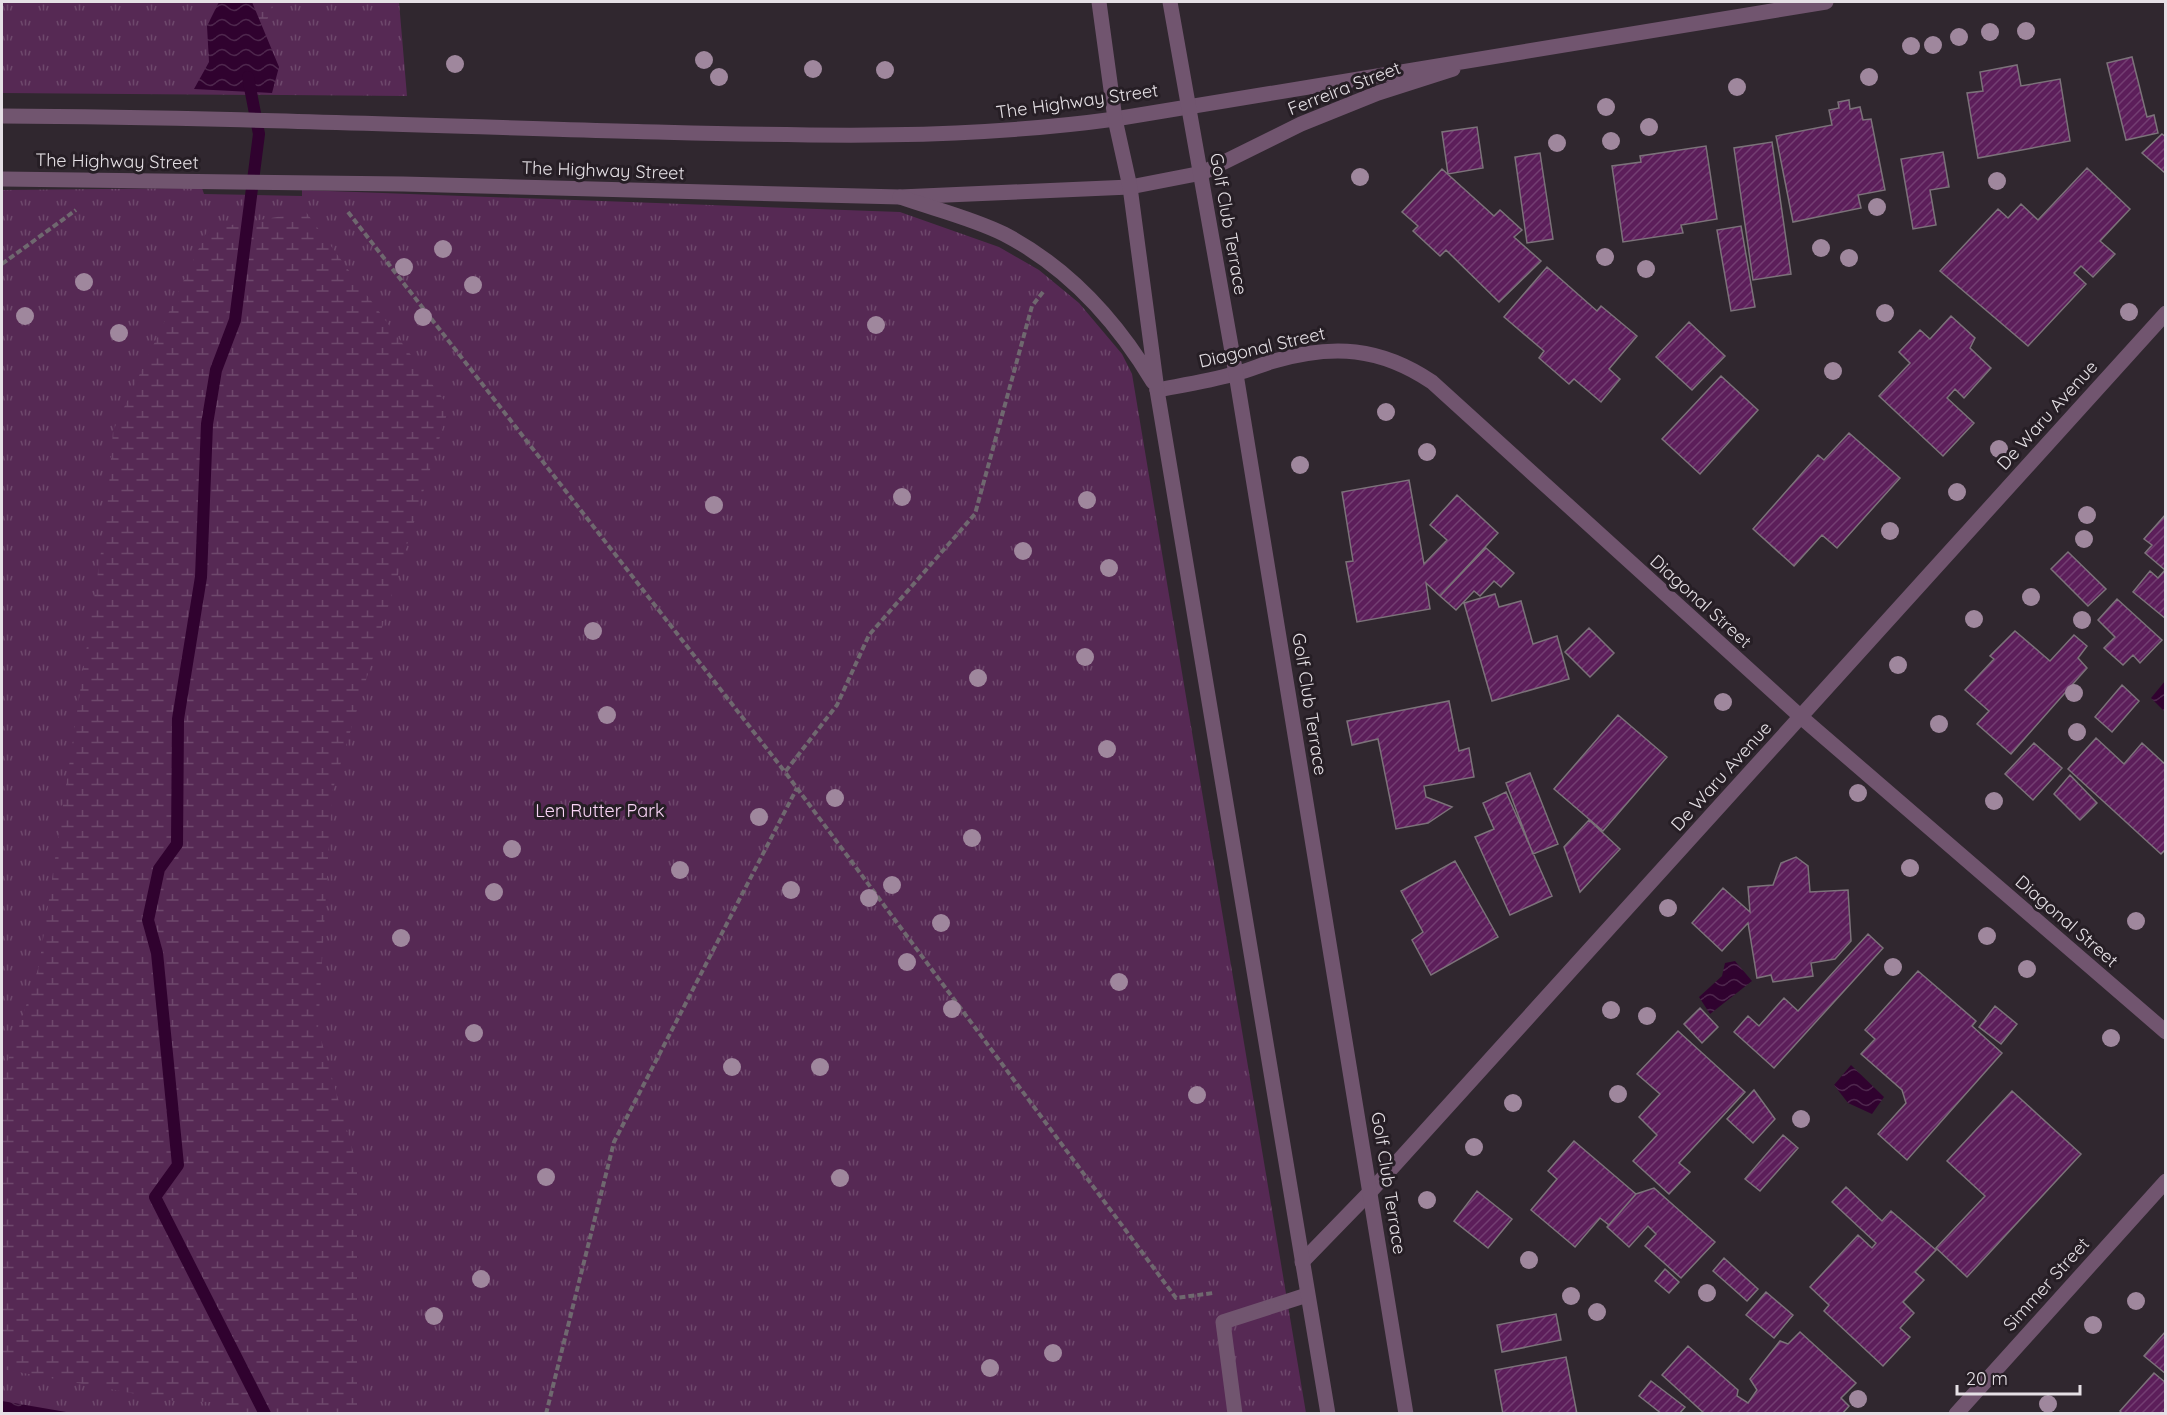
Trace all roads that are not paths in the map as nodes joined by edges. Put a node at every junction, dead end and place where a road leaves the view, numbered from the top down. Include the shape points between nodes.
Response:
1 (1099, 2) edge
2 (1170, 2) edge
3 (1826, 2) edge
4 (1505, 53) junction
5 (1186, 105) junction
6 (2, 116) edge
7 (1115, 119) junction
8 (1202, 173) junction
9 (2, 179) edge
10 (1130, 187) junction
11 (900, 197) junction
12 (2166, 313) edge
13 (1236, 374) junction
14 (1157, 390) junction
15 (1801, 717) junction
16 (2166, 1032) edge
17 (2166, 1181) edge
18 (1371, 1191) junction
19 (1302, 1262) junction
20 (1307, 1295) junction
21 (1235, 1413) edge
22 (1328, 1413) edge
23 (1406, 1413) edge
24 (1956, 1413) edge

1 - 7 street
2 - 5 street, Golf Club Terrace
3 - 4 street, Ferreira Street
4 - 5 street, Ferreira Street
4 - 8 street, Ferreira Street via 1378,93 1301,124
5 - 7 street, The Highway Street
5 - 8 street, Golf Club Terrace
6 - 7 street, The Highway Street via 196,117 729,134 928,136
7 - 10 street
8 - 10 street, The Highway Street
8 - 13 street, Golf Club Terrace
9 - 11 street, The Highway Street
10 - 11 street, The Highway Street
10 - 14 street
11 - 14 street via 1004,234 1061,271 1116,325
12 - 15 street, De Waru Avenue
13 - 14 street, Diagonal Street
13 - 15 street, Diagonal Street via 1274,361 1345,349 1411,368 1432,382
13 - 18 street, Golf Club Terrace
14 - 19 street
15 - 16 street, Diagonal Street
15 - 18 street, De Waru Avenue
17 - 24 street, Simmer Street
18 - 19 street, De Waru Avenue
18 - 23 street, Golf Club Terrace
19 - 20 street
20 - 21 street via 1223,1322
20 - 22 street

